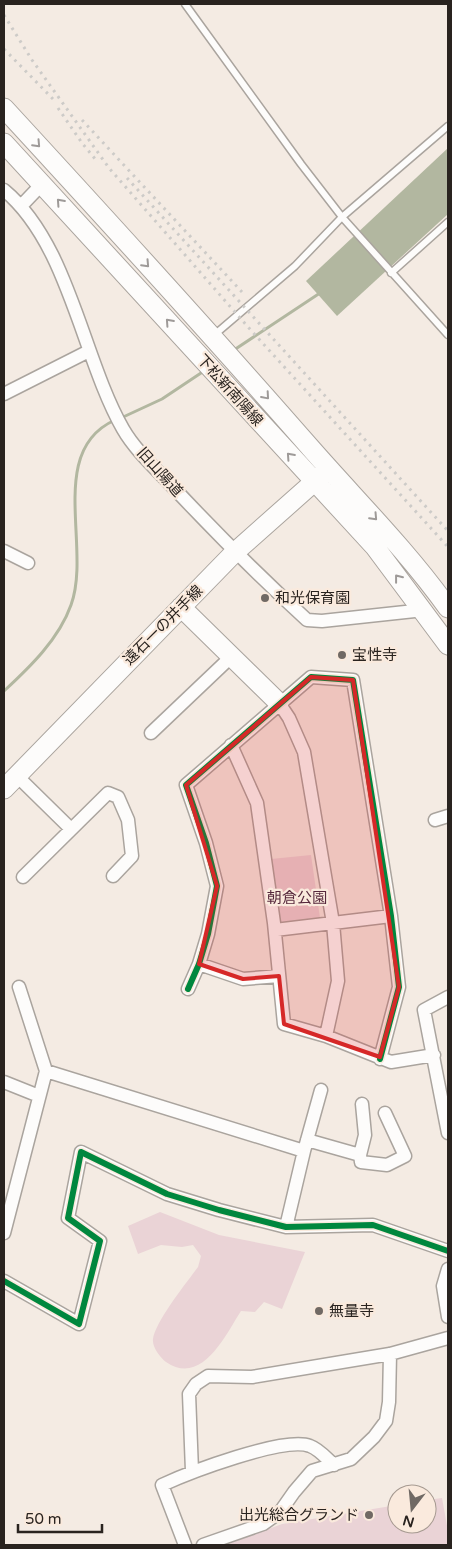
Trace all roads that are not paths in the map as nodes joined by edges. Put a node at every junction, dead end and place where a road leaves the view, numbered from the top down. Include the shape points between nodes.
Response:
1 (185, 4) edge
2 (4, 108) edge
3 (448, 126) edge
4 (4, 143) edge
5 (42, 183) junction
6 (4, 190) edge
7 (21, 206) junction
8 (342, 218) junction
9 (448, 222) edge
10 (391, 273) junction
11 (448, 335) edge
12 (223, 347) junction
13 (89, 350) junction
14 (4, 394) edge
15 (330, 470) junction
16 (313, 482) junction
17 (4, 551) edge
18 (234, 553) junction
19 (28, 563) dead end
20 (182, 607) junction
21 (448, 608) edge
22 (424, 610) junction
23 (448, 645) edge
24 (232, 656) junction
25 (279, 703) junction
26 (151, 733) dead end
27 (231, 746) junction
28 (17, 776) junction
29 (4, 789) edge
30 (448, 816) edge
31 (435, 820) dead end
32 (71, 829) junction
33 (113, 876) dead end
34 (23, 877) dead end
35 (391, 916) junction
36 (334, 923) junction
37 (275, 930) junction
38 (199, 964) junction
39 (279, 976) junction
40 (20, 987) dead end
41 (188, 989) dead end
42 (448, 997) edge
43 (326, 1036) junction
44 (434, 1055) junction
45 (380, 1058) junction
46 (46, 1070) junction
47 (4, 1082) edge
48 (321, 1090) dead end
49 (39, 1096) junction
50 (362, 1104) dead end
51 (385, 1113) dead end
52 (448, 1133) edge
53 (306, 1146) junction
54 (360, 1155) junction
55 (286, 1227) junction
56 (4, 1233) edge
57 (448, 1251) edge
58 (448, 1269) edge
59 (4, 1281) edge
60 (446, 1286) edge
61 (448, 1317) edge
62 (448, 1338) edge
63 (390, 1354) junction
64 (334, 1465) junction
65 (192, 1471) junction
66 (185, 1545) edge
67 (203, 1545) edge

1 - 8 lane
2 -> 12 main road, 下松新南陽線
3 - 8 lane
4 - 5 main road, 下松新南陽線
5 - 7 street
16 -> 5 main road, 下松新南陽線
6 - 7 street, 旧山陽道
7 - 13 street, 旧山陽道 via 50,253
8 - 10 lane
8 - 12 lane
9 - 10 lane
10 - 11 lane
12 -> 15 main road, 下松新南陽線
13 - 14 street
13 - 18 street, 旧山陽道 via 124,431
15 - 16 main road, 遠石一の井手線
15 -> 21 main road, 下松新南陽線 via 398,543
16 - 18 main road, 遠石一の井手線
22 -> 16 main road, 下松新南陽線 via 375,547
17 - 19 street
18 - 20 main road, 遠石一の井手線
18 - 22 street, 旧山陽道 via 307,620
20 - 24 main road
20 - 28 main road, 遠石一の井手線
22 - 23 main road, 下松新南陽線
24 - 25 main road
24 - 26 street
25 - 27 street
25 - 35 street via 310,677 353,680
25 - 36 street via 304,752
27 - 37 street via 257,803
27 - 38 street via 186,785 217,886
28 - 29 main road, 遠石一の井手線
28 - 32 street
30 - 31 street
32 - 33 street via 108,793 118,797 128,820 132,856
32 - 34 street
35 - 36 street
35 - 45 street via 399,987
36 - 37 street
36 - 43 street via 338,981
37 - 39 street
38 - 39 street via 243,979
38 - 41 street
39 - 43 street via 284,1024
40 - 46 street
42 - 44 street via 424,1010
43 - 45 street
44 - 45 street via 391,1062
44 - 52 street
46 - 49 street
46 - 53 street
47 - 49 street
48 - 53 street
49 - 56 street
50 - 54 street via 365,1135
51 - 54 street via 405,1156 387,1165 361,1162
53 - 54 street
53 - 55 street
55 - 57 street via 373,1224
55 - 59 street via 167,1194 81,1152 68,1218 100,1241 79,1324
58 - 60 street
60 - 61 street
62 - 63 street
63 - 64 street via 386,1421 351,1459
63 - 65 street via 252,1377 208,1376 189,1394
64 - 65 street via 312,1446 300,1444 246,1454
64 - 67 street via 312,1471 280,1512 263,1524
65 - 66 street via 162,1486

